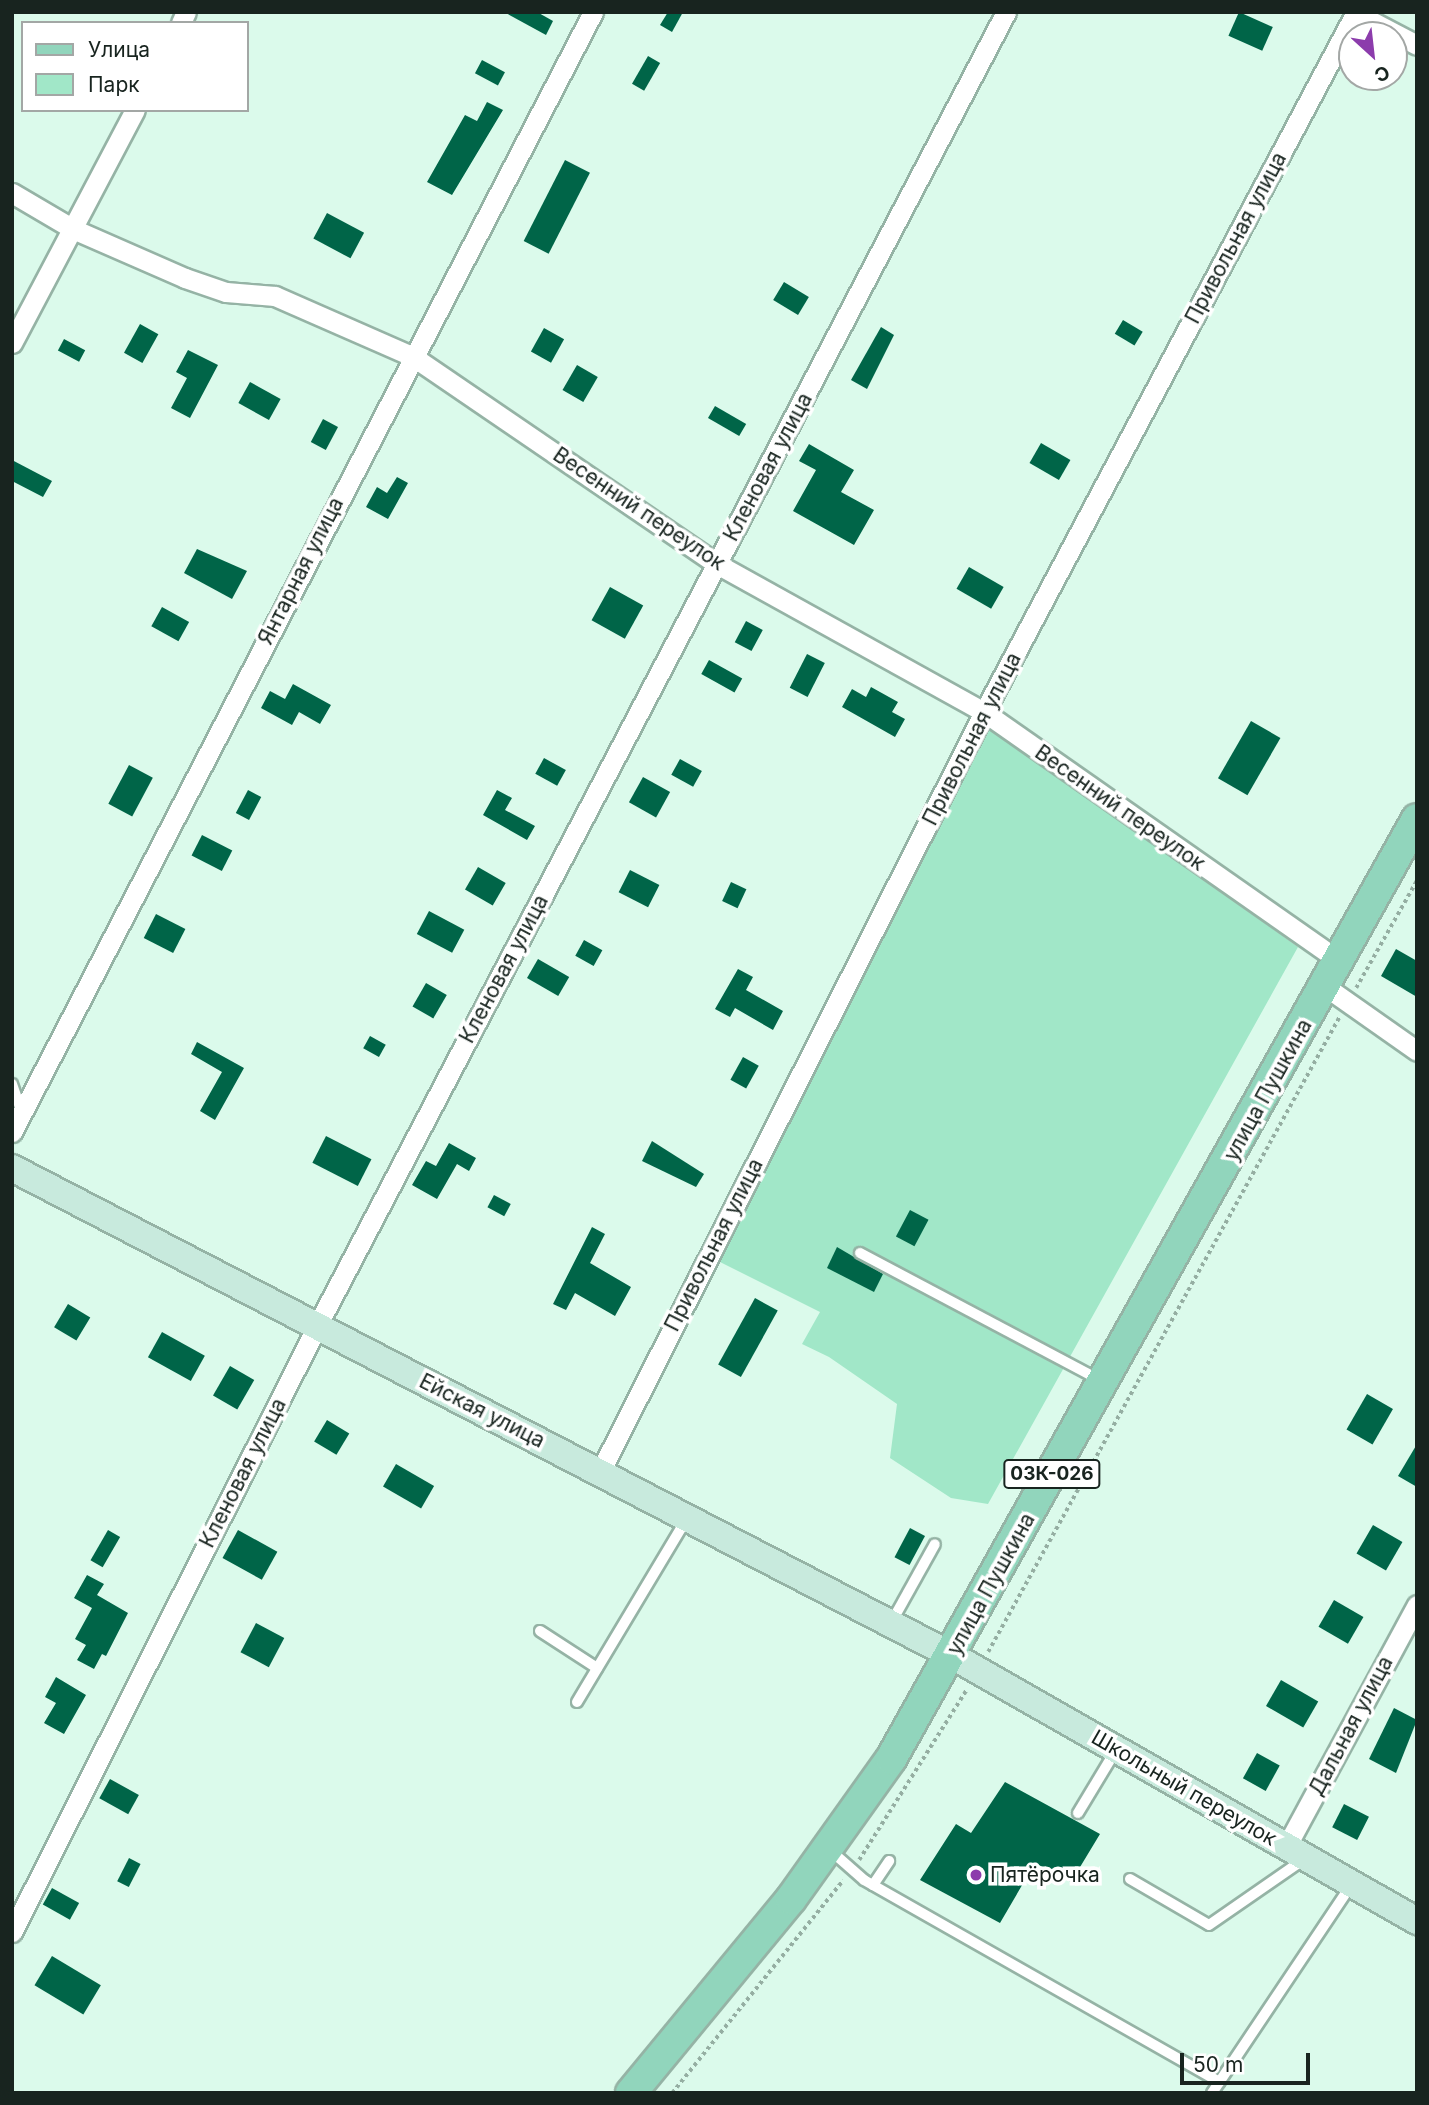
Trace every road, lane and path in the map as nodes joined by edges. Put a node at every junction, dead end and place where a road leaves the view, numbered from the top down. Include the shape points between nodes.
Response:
1 (593, 12) edge
2 (1006, 12) edge
3 (1355, 13) edge
4 (1417, 45) edge
5 (134, 112) edge
6 (12, 193) edge
7 (73, 229) junction
8 (12, 344) edge
9 (412, 356) junction
10 (717, 564) junction
11 (984, 712) junction
12 (1417, 819) edge
13 (1340, 961) junction
14 (1326, 986) junction
15 (1417, 1051) edge
16 (12, 1084) edge
17 (22, 1114) junction
18 (12, 1132) edge
19 (12, 1168) edge
20 (860, 1253) dead end
21 (317, 1326) junction
22 (1104, 1382) junction
23 (600, 1472) junction
24 (688, 1517) junction
25 (935, 1544) dead end
26 (1417, 1605) edge
27 (890, 1623) junction
28 (540, 1632) dead end
29 (951, 1655) junction
30 (597, 1668) junction
31 (577, 1702) dead end
32 (1116, 1749) junction
33 (1079, 1813) dead end
34 (828, 1849) junction
35 (1296, 1852) junction
36 (889, 1861) dead end
37 (1130, 1879) dead end
38 (1352, 1884) junction
39 (873, 1885) junction
40 (1417, 1921) edge
41 (12, 1932) edge
42 (1220, 2082) junction
43 (631, 2093) edge
44 (1213, 2093) edge

1 - 9 street, Янтарная улица
2 - 10 street, Кленовая улица
3 - 4 street
3 - 11 street, Привольная улица
5 - 7 street
6 - 7 street, Весенний переулок
7 - 8 street
7 - 9 street, Весенний переулок via 226,292 275,296
9 - 10 street, Весенний переулок
9 - 17 street, Янтарная улица
10 - 11 street, Весенний переулок
10 - 21 street, Кленовая улица
11 - 13 street, Весенний переулок
11 - 23 street, Привольная улица
12 - 13 main road, улица Пушкина / 03К-026
13 - 14 main road, улица Пушкина / 03К-026
14 - 15 street
14 - 22 main road, улица Пушкина / 03К-026
16 - 17 lane
17 - 18 street, Янтарная улица
19 - 21 street, Ейская улица
20 - 22 lane
21 - 23 street, Ейская улица
21 - 41 street, Кленовая улица
22 - 29 main road, улица Пушкина / 03К-026
23 - 24 street, Ейская улица
24 - 27 street, Ейская улица
24 - 30 lane
25 - 27 lane
26 - 35 street, Дальная улица
27 - 29 street, Ейская улица
28 - 30 lane
29 - 32 street, Школьный переулок
29 - 34 main road, улица Пушкина / 03К-026 via 891,1759
30 - 31 lane
32 - 33 lane
32 - 35 street, Школьный переулок
34 - 39 lane
34 - 43 main road, улица Пушкина / 03К-026
35 - 37 lane via 1209,1925
35 - 38 street, Школьный переулок
36 - 39 lane
38 - 40 street, Школьный переулок
38 - 42 lane
39 - 42 lane
42 - 44 lane

